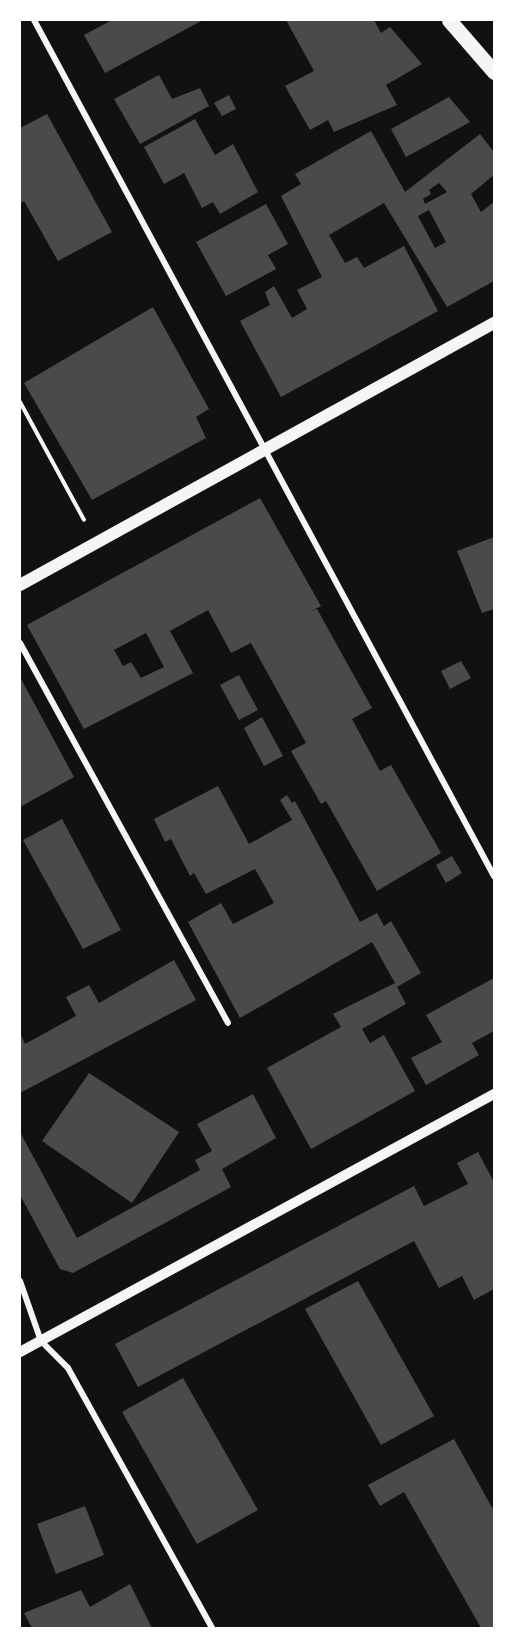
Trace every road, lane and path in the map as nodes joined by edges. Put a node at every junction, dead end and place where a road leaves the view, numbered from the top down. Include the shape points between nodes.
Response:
1 (34, 20) edge
2 (449, 20) edge
3 (495, 72) edge
4 (495, 322) edge
5 (20, 402) edge
6 (266, 450) junction
7 (96, 542) junction
8 (20, 585) edge
9 (20, 643) edge
10 (495, 876) edge
11 (228, 1023) dead end
12 (495, 1094) edge
13 (20, 1281) edge
14 (41, 1341) junction
15 (20, 1352) edge
16 (212, 1629) edge

1 - 6 street
2 - 3 main road
4 - 6 main road
5 - 7 path
6 - 7 main road
6 - 10 street
7 - 8 main road
9 - 11 street
12 - 14 street
13 - 14 street
14 - 15 street
14 - 16 street via 68,1368

